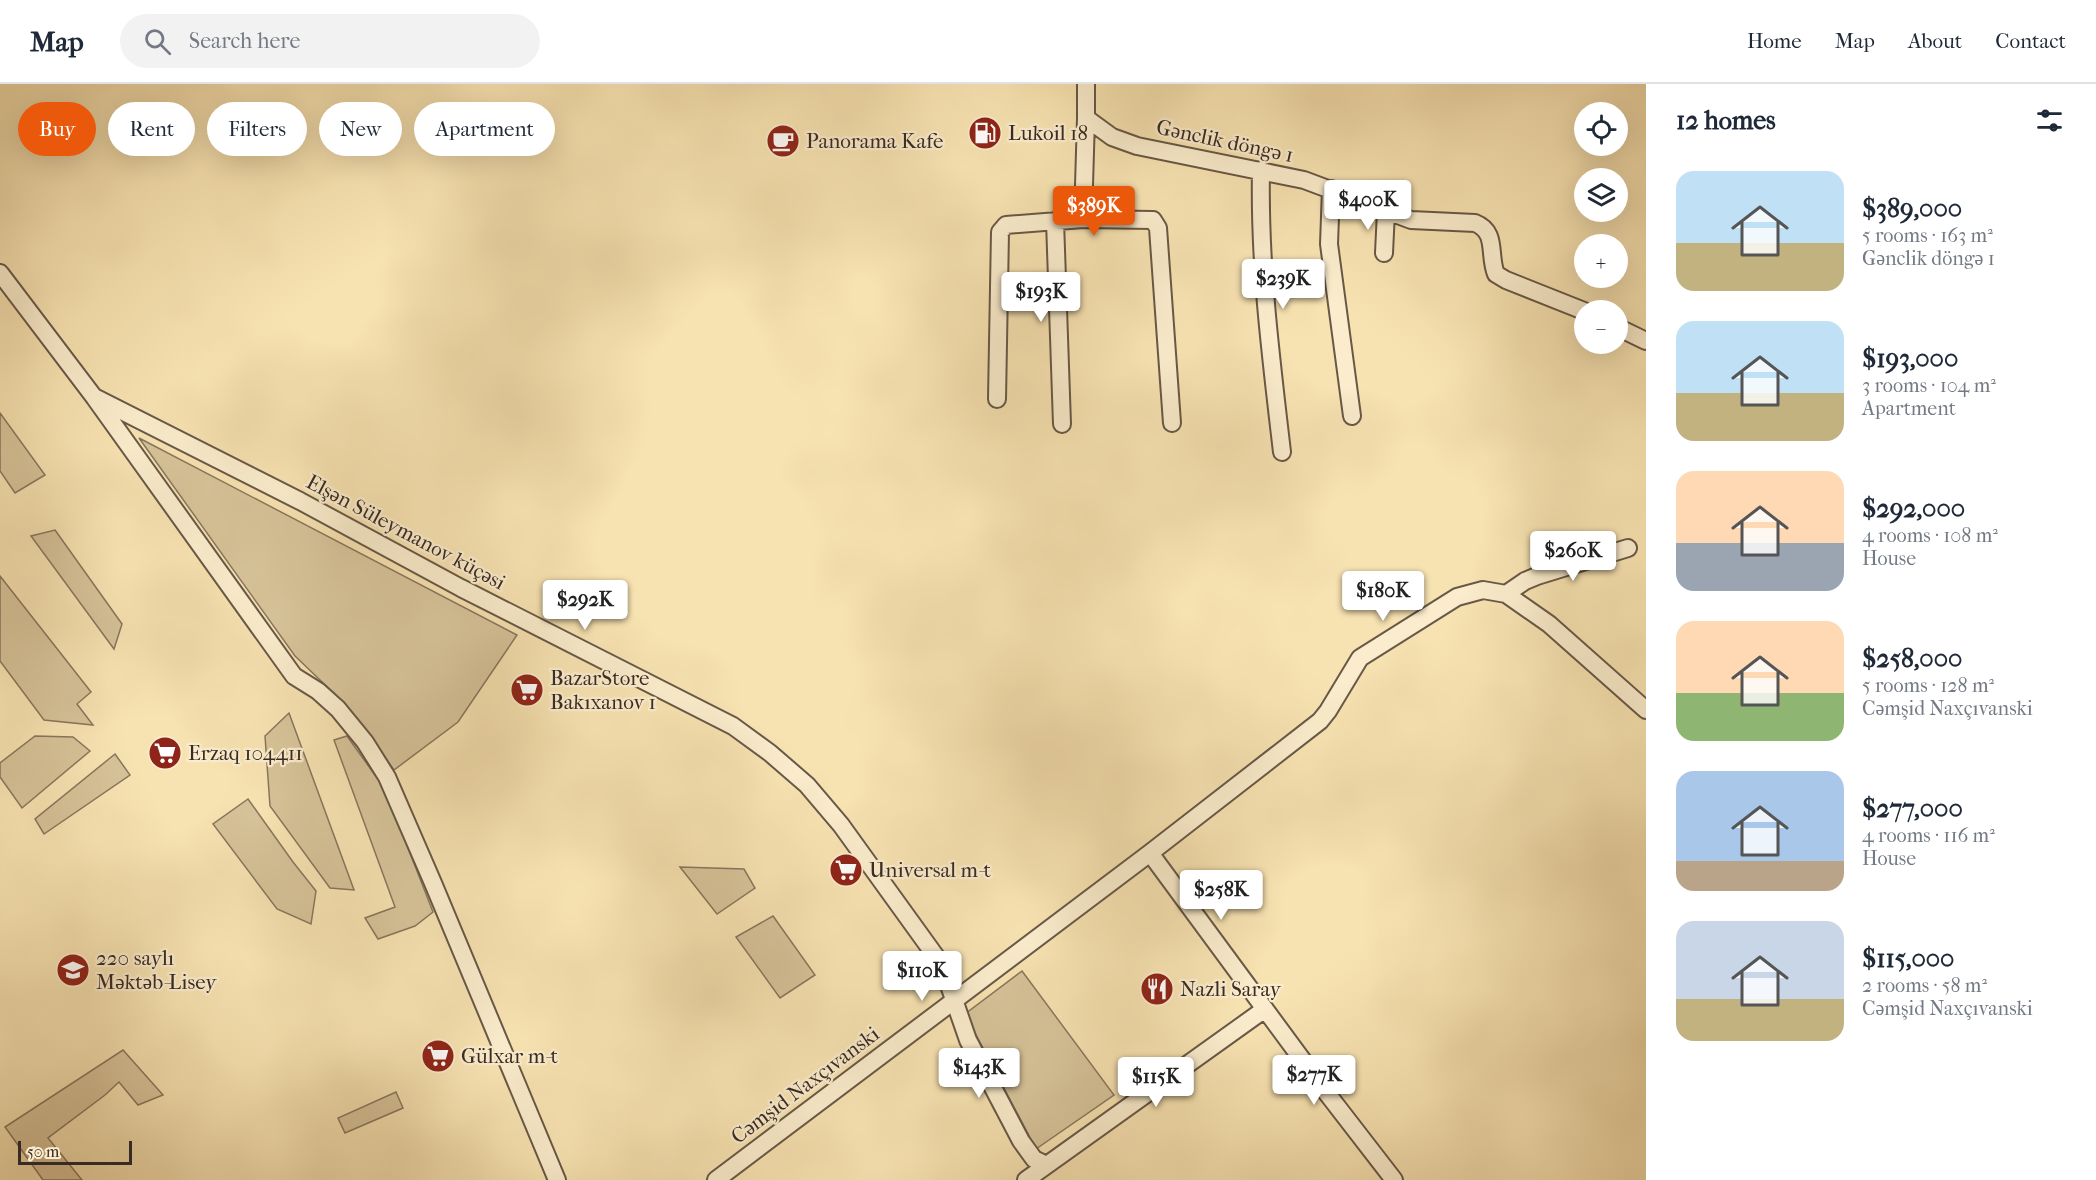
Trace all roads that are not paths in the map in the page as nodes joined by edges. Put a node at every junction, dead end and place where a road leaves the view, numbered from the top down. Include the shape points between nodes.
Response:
1 (1085, 90) edge
2 (1086, 118) junction
3 (1261, 170) junction
4 (1331, 189) junction
5 (1386, 211) junction
6 (1083, 219) junction
7 (1055, 221) junction
8 (1384, 253) dead end
9 (0, 273) edge
10 (1574, 307) edge
11 (1628, 332) edge
12 (1646, 341) edge
13 (93, 397) junction
14 (997, 399) dead end
15 (1352, 416) dead end
16 (1172, 423) dead end
17 (1062, 424) dead end
18 (1282, 452) dead end
19 (1628, 548) dead end
20 (1506, 594) junction
21 (1646, 710) edge
22 (1150, 853) junction
23 (955, 999) junction
24 (1265, 1009) junction
25 (1046, 1165) junction
26 (557, 1180) edge
27 (717, 1180) edge
28 (1026, 1180) edge
29 (1394, 1180) edge

1 - 2 street
2 - 3 street, Gənclik döngə 1 via 1112,137 1137,146
2 - 6 street
3 - 4 street, Gənclik döngə 1
3 - 18 street via 1265,306
4 - 5 street, Gənclik döngə 1
4 - 15 street via 1329,244
5 - 8 street
5 - 10 street, Gənclik döngə 1 via 1430,222 1484,226 1496,274
6 - 7 street
6 - 16 street via 1153,220 1158,228
7 - 14 street via 1006,225 1000,232
7 - 17 street
9 - 13 street, Elşən Süleymanov küçəsi
11 - 12 street
13 - 23 street, Elşən Süleymanov küçəsi via 733,726 807,784 841,825 942,965
13 - 26 street, Elşən Süleymanov küçəsi via 294,676 338,709 387,777
19 - 20 street via 1537,576
20 - 21 street via 1549,624
20 - 22 street, Cəmşid Naxçıvanski via 1483,590 1457,597 1369,651 1360,658 1320,721
22 - 23 street, Cəmşid Naxçıvanski
22 - 24 street
23 - 25 street, Elşən Süleymanov küçəsi via 968,1040 1021,1141 1034,1159
23 - 27 street, Cəmşid Naxçıvanski
24 - 25 street
24 - 29 street
25 - 28 street

